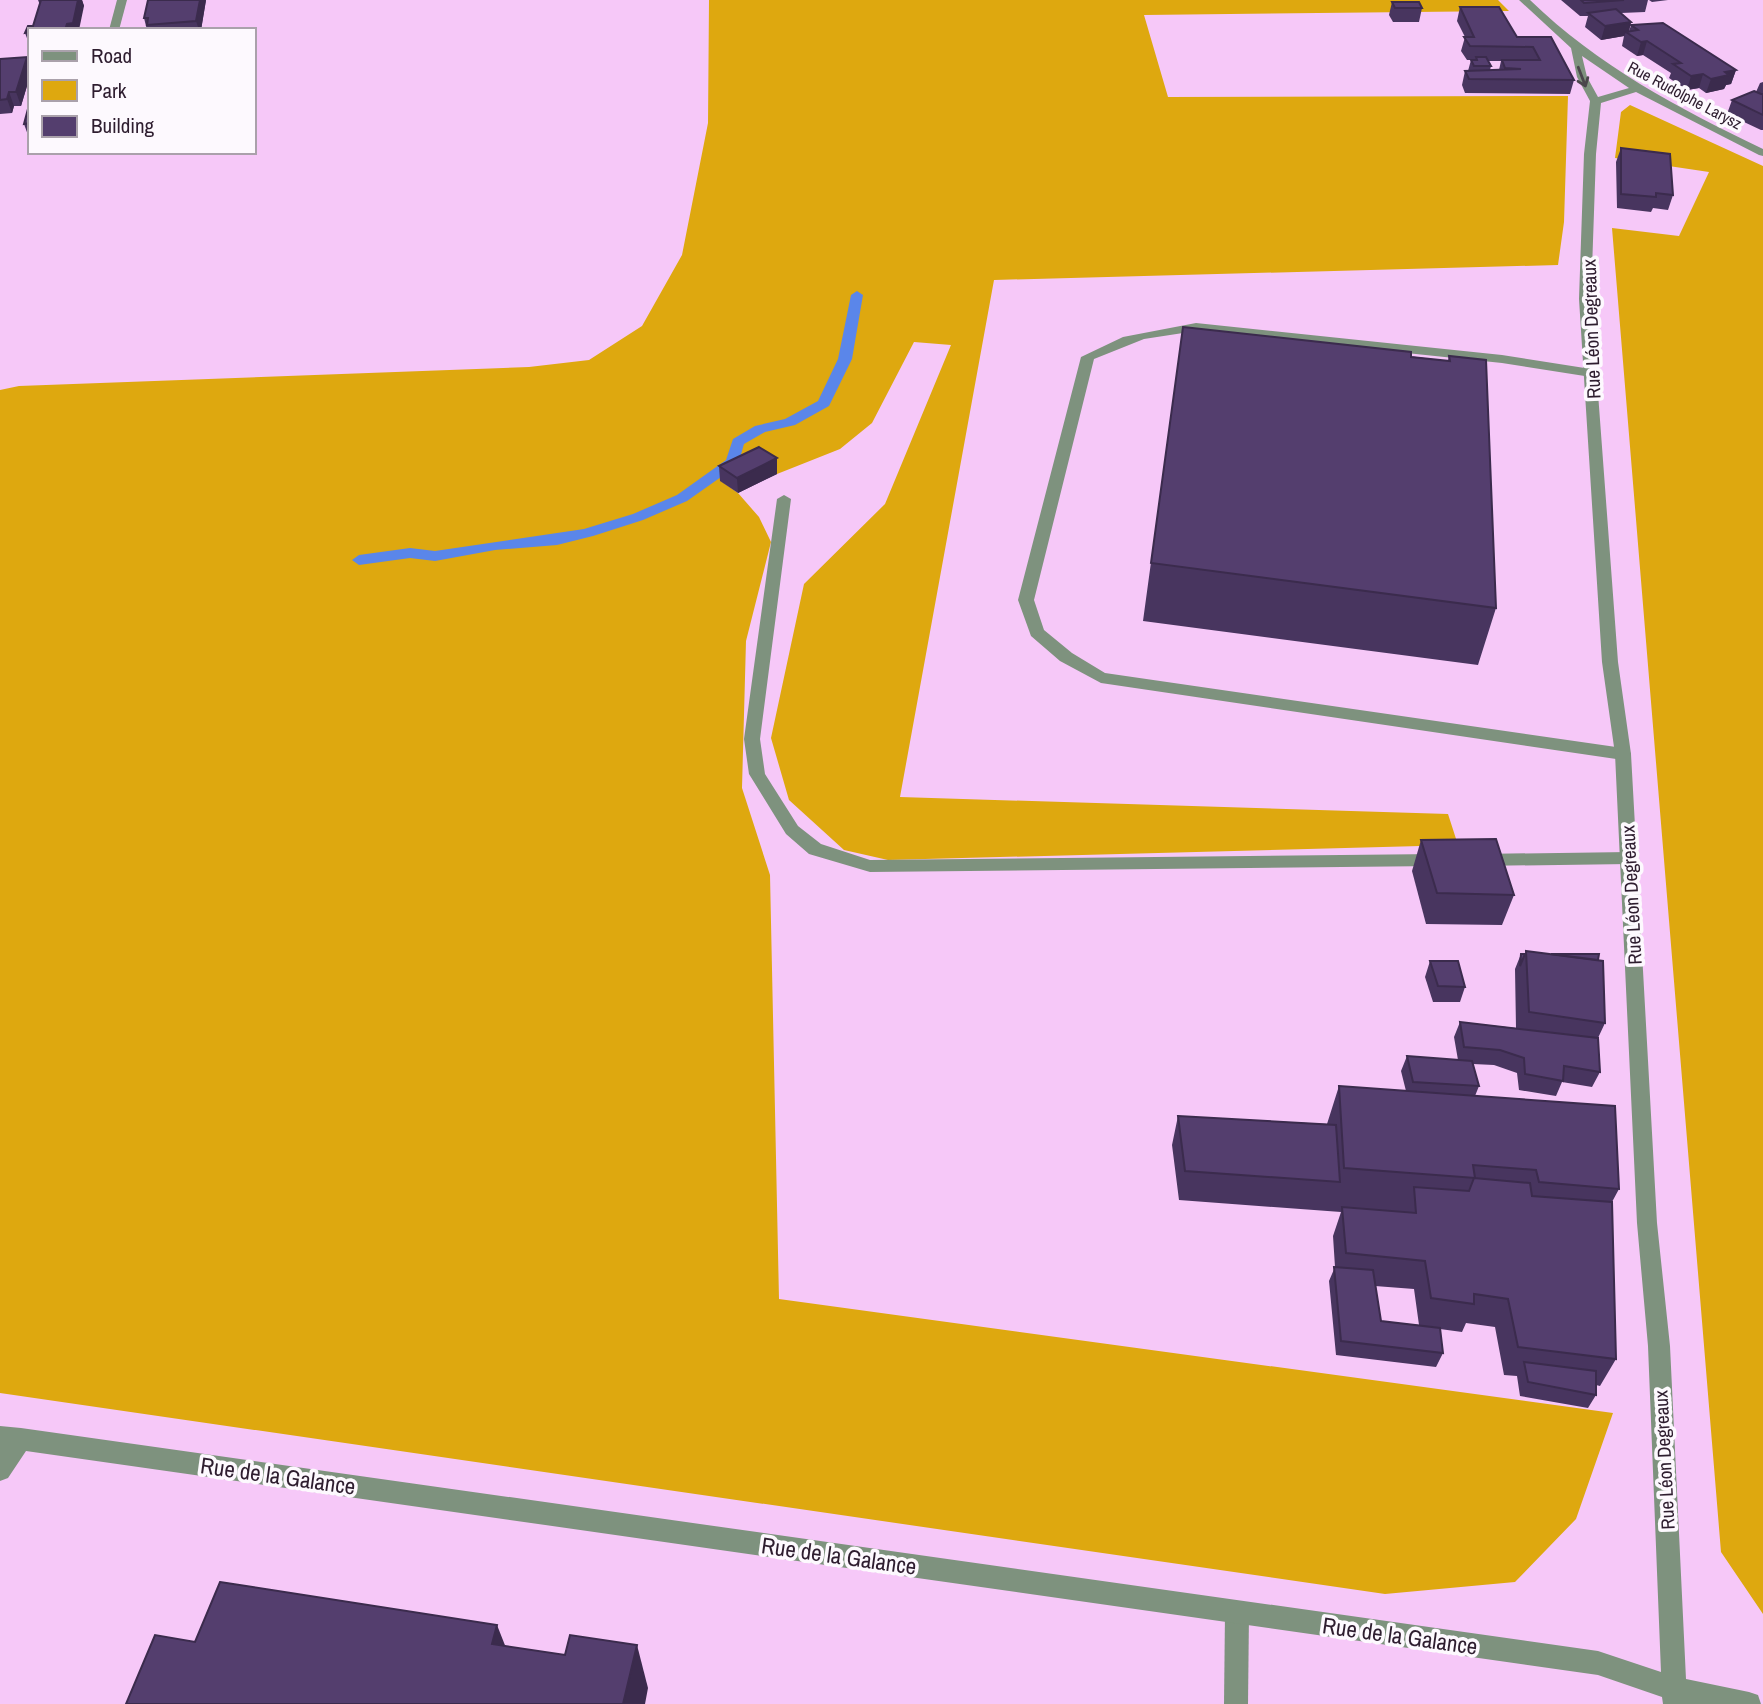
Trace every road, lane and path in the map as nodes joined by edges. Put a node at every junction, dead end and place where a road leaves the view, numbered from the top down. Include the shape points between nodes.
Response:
1 (122, 0) edge
2 (1524, 0) edge
3 (115, 28) edge
4 (1576, 49) junction
5 (1636, 89) junction
6 (1596, 101) junction
7 (1763, 153) edge
8 (1591, 373) junction
9 (784, 499) dead end
10 (1623, 754) junction
11 (1629, 858) junction
12 (10, 1438) edge
13 (0, 1471) edge
14 (1237, 1613) junction
15 (1675, 1696) edge
16 (1236, 1704) edge
17 (1749, 1704) edge

1 - 3 street
2 - 4 street
4 - 5 street, Rue Rudolphe Larysz
4 -> 6 street via 1587,91
5 - 6 street
5 - 7 street, Rue Rudolphe Larysz
6 - 8 street, Rue Léon Degreaux via 1586,299
8 - 10 street, Rue Léon Degreaux via 1610,662
8 - 10 street via 1502,359 1196,327 1149,332 1111,345 1088,357 1026,600 1037,632 1101,678
9 - 11 street via 752,739 757,774 792,830 815,849 870,866
10 - 11 street, Rue Léon Degreaux
11 - 15 street, Rue Léon Degreaux
12 - 13 street
12 - 14 street, Rue de la Galance
14 - 15 street, Rue de la Galance via 1598,1663
14 - 16 street
15 - 17 street, Rue de la Galance

